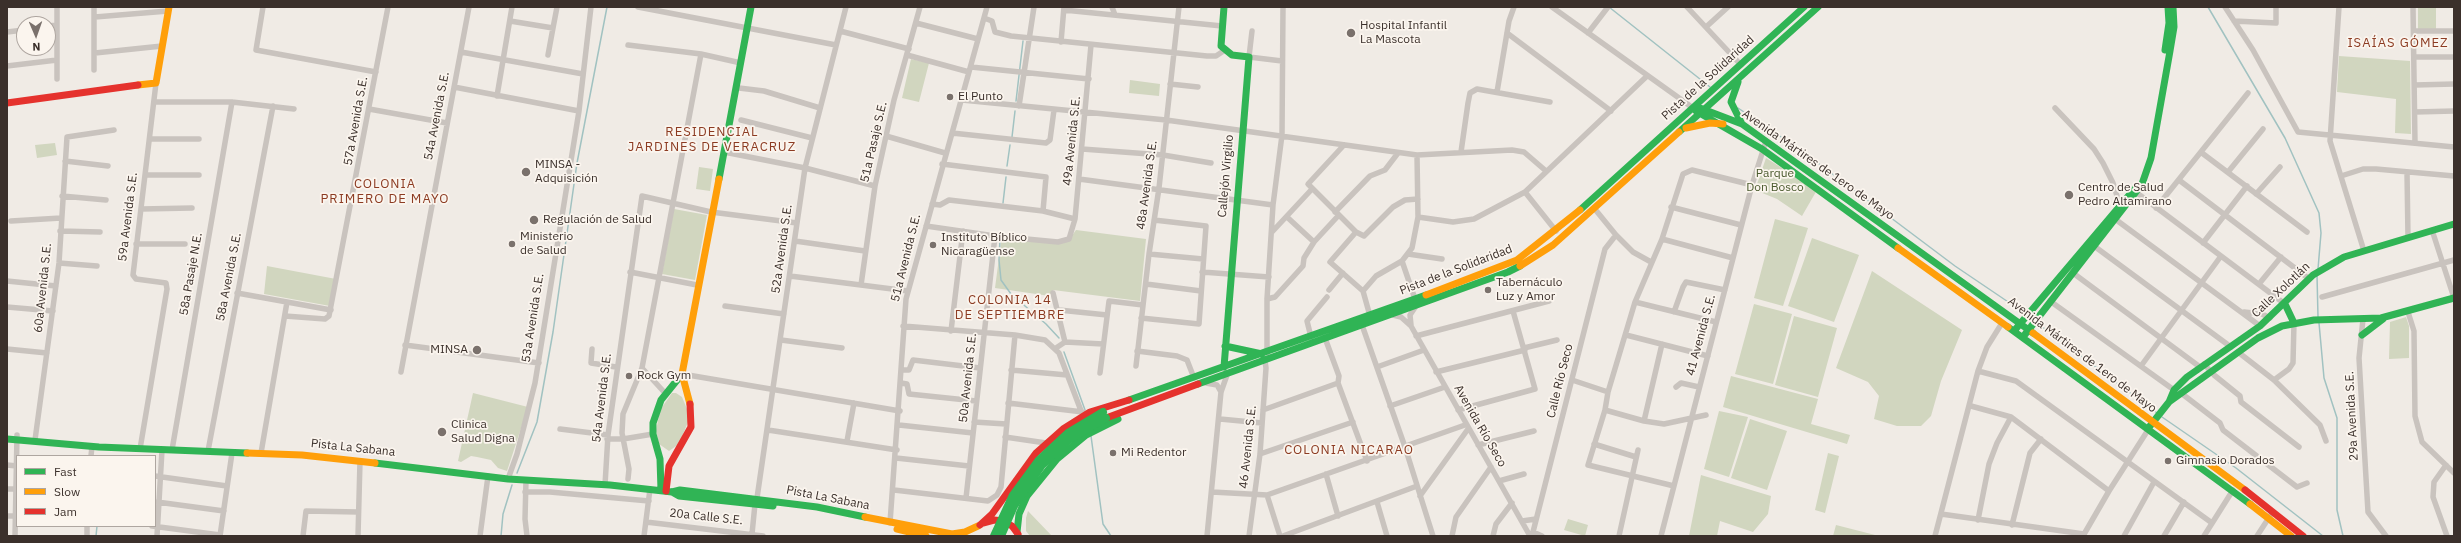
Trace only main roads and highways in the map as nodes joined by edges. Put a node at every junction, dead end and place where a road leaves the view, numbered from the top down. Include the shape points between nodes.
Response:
1 (751, 7) edge
2 (1224, 7) edge
3 (1804, 7) edge
4 (1818, 7) edge
5 (2168, 7) edge
6 (2173, 7) edge
7 (168, 9) edge
8 (1740, 78) junction
9 (7, 103) edge
10 (1693, 108) junction
11 (1703, 112) junction
12 (1722, 124) junction
13 (1742, 124) junction
14 (1685, 128) junction
15 (2135, 192) junction
16 (2120, 208) junction
17 (2454, 224) edge
18 (2454, 298) edge
19 (1416, 302) junction
20 (2285, 304) junction
21 (2387, 317) junction
22 (2025, 318) junction
23 (2270, 318) junction
24 (2294, 323) junction
25 (2033, 324) junction
26 (2014, 332) junction
27 (2362, 335) road end
28 (2023, 337) junction
29 (2258, 338) junction
30 (1225, 346) junction
31 (2235, 349) junction
32 (1265, 356) junction
33 (1225, 371) junction
34 (682, 374) junction
35 (668, 390) junction
36 (687, 391) junction
37 (2177, 392) junction
38 (1161, 398) junction
39 (1134, 399) junction
40 (1105, 415) junction
41 (2158, 415) junction
42 (7, 433) edge
43 (17, 438) junction
44 (7, 439) edge
45 (659, 453) junction
46 (674, 455) junction
47 (666, 491) junction
48 (756, 501) junction
49 (2271, 515) junction
50 (979, 525) junction
51 (1018, 535) edge
52 (926, 536) edge
53 (971, 536) edge
54 (994, 536) edge
55 (1001, 536) edge
56 (2291, 536) edge
57 (2303, 536) edge

1 - 34 main road
2 - 30 main road, Callejón Virgilio via 1222,46 1232,55 1249,57
3 - 10 main road, Pista de la Solidaridad
4 - 8 main road, Pista de la Solidaridad
5 - 15 main road via 2168,34 2146,158
6 - 15 main road via 2172,41 2151,158 2146,175
7 - 9 main road, 59a Avenida S.E. via 156,83
8 - 11 main road, Pista de la Solidaridad
8 - 13 main road via 1731,102
10 - 11 main road, Avenida Mártires de 1ero de Mayo
10 - 19 main road, Pista de la Solidaridad via 1556,231 1517,260
11 - 12 main road, Avenida Mártires de 1ero de Mayo
11 - 13 main road, Avenida Mártires de 1ero de Mayo
11 - 14 main road, Pista de la Solidaridad
12 - 14 main road via 1706,123
12 - 26 main road, Avenida Mártires de 1ero de Mayo via 1762,149
13 - 22 main road, Avenida Mártires de 1ero de Mayo
14 - 19 main road, Pista de la Solidaridad via 1553,244 1525,264
15 - 16 main road
16 - 22 main road
16 - 25 main road via 2115,219
17 - 20 main road, Calle Xolotlán via 2364,251 2325,267 2310,277
18 - 21 main road, Calle Xolotlán
19 - 32 main road, Pista de la Solidaridad via 1370,316
19 - 32 main road, Pista de la Solidaridad via 1391,315
20 - 23 main road, Calle Xolotlán
20 - 24 main road
21 - 24 main road, Calle Xolotlán
21 - 27 main road
22 - 25 main road, Avenida Mártires de 1ero de Mayo
22 - 26 main road
23 - 29 main road via 2269,325
23 - 31 main road, Calle Xolotlán via 2257,324
24 - 29 main road, Calle Xolotlán
25 - 28 main road
25 - 41 main road, Avenida Mártires de 1ero de Mayo via 2137,411
26 - 28 main road, Avenida Mártires de 1ero de Mayo
28 - 41 main road, Avenida Mártires de 1ero de Mayo
29 - 31 main road, Calle Xolotlán
30 - 32 main road
30 - 33 main road, Callejón Virgilio
31 - 37 main road, Calle Xolotlán via 2210,371
31 - 37 main road, Calle Xolotlán via 2202,366
32 - 33 main road, Pista de la Solidaridad
33 - 38 main road, Pista de la Solidaridad via 1202,383
33 - 39 main road, Pista de la Solidaridad via 1194,378
34 - 35 main road
34 - 36 main road
35 - 36 main road
35 - 45 main road via 655,414 653,434
36 - 46 main road via 691,408 691,427 682,446
37 - 41 main road, Calle Xolotlán
38 - 40 main road, Pista de la Solidaridad
38 - 51 main road, Pista de la Solidaridad via 1146,408 1086,435 1057,458 1027,496 1019,514
39 - 40 main road, Pista de la Solidaridad
39 - 50 main road, Pista de la Solidaridad via 1083,414 1046,443 1026,464 992,514
40 - 54 main road, bridge via 1068,433 1038,461 1013,495
40 - 55 main road, bridge via 1070,439 1042,465 1014,506
41 - 49 main road, Avenida Mártires de 1ero de Mayo via 2233,490
41 - 49 main road, Avenida Mártires de 1ero de Mayo via 2164,431
42 - 43 main road, Pista La Sabana
43 - 44 main road, Pista La Sabana
43 - 47 main road, Pista La Sabana via 92,446 360,460 508,479
45 - 46 main road
45 - 47 main road
46 - 47 main road via 669,466
47 - 48 main road, Pista La Sabana via 680,490
48 - 50 main road, Pista La Sabana via 817,507 955,534
48 - 52 main road, Pista La Sabana
49 - 56 main road, Avenida Mártires de 1ero de Mayo
49 - 57 main road, Avenida Mártires de 1ero de Mayo
50 - 51 main road, Pista La Sabana via 999,520 1010,525
50 - 53 main road, Pista de la Solidaridad

